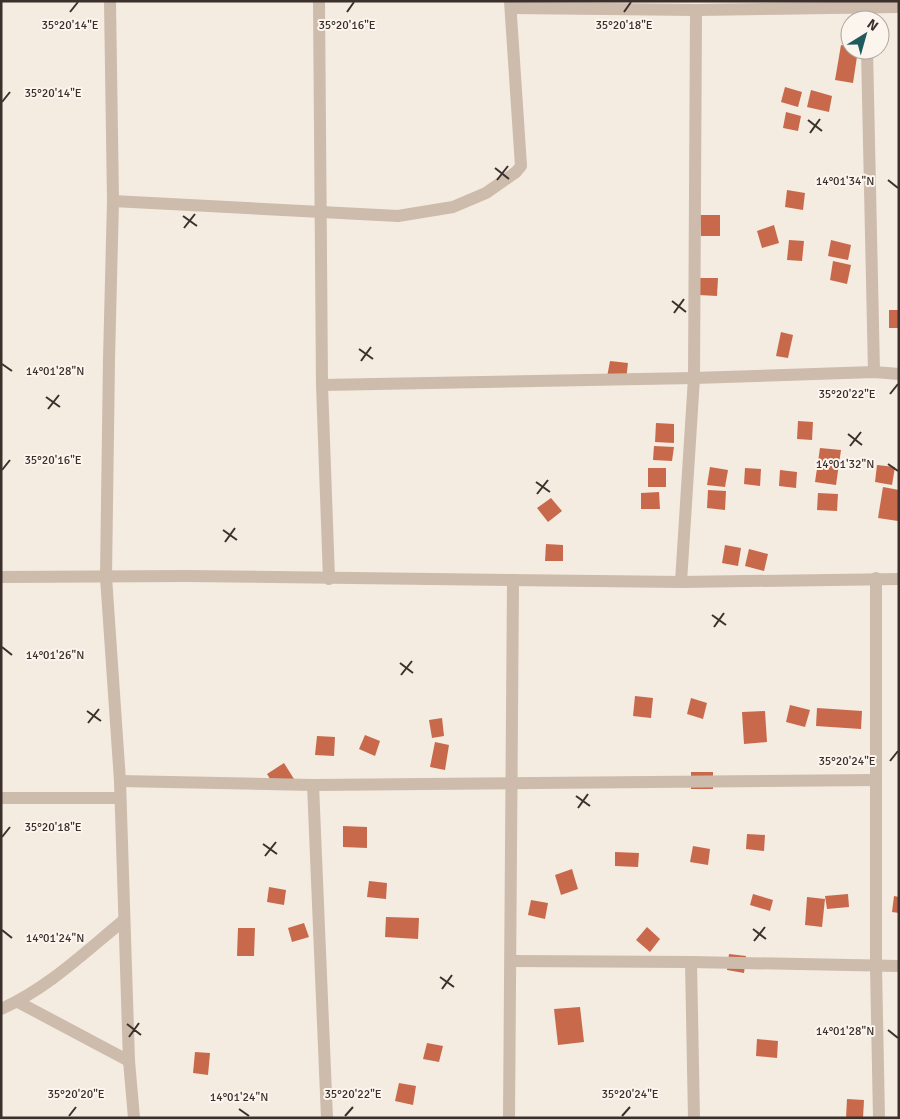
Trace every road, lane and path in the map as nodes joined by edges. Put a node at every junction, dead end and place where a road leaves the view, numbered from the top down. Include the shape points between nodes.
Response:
1 (110, 1) edge
2 (318, 1) edge
3 (866, 4) edge
4 (511, 5) edge
5 (899, 7) edge
6 (696, 10) junction
7 (867, 60) edge
8 (113, 201) junction
9 (320, 212) junction
10 (874, 372) junction
11 (899, 374) edge
12 (694, 378) junction
13 (322, 384) junction
14 (106, 577) junction
15 (1, 578) edge
16 (876, 578) junction
17 (329, 579) junction
18 (899, 579) edge
19 (513, 580) junction
20 (681, 582) junction
21 (876, 780) junction
22 (120, 781) junction
23 (512, 784) junction
24 (314, 785) junction
25 (1, 798) edge
26 (120, 798) junction
27 (123, 921) junction
28 (512, 961) junction
29 (691, 962) junction
30 (876, 966) junction
31 (899, 966) edge
32 (18, 1002) junction
33 (1, 1009) edge
34 (129, 1061) junction
35 (134, 1118) edge
36 (327, 1118) edge
37 (509, 1118) edge
38 (694, 1118) edge
39 (879, 1118) edge

1 - 8 street
2 - 9 street
3 - 5 street
3 - 6 street
4 - 6 street
4 - 9 street via 522,156 521,166 516,172 486,193 453,208 398,216
6 - 12 street
7 - 10 street
8 - 9 street
8 - 14 street
9 - 13 street
10 - 11 street
10 - 12 street
12 - 13 street
12 - 20 street
13 - 17 street
14 - 15 street
14 - 17 street
14 - 22 street
16 - 18 street
16 - 20 street
16 - 21 street
17 - 19 street
19 - 20 street
19 - 23 street
21 - 23 street
21 - 30 street
22 - 24 street
22 - 26 street
23 - 24 street
23 - 28 street
24 - 36 street
25 - 26 street
26 - 27 street
27 - 32 street
27 - 34 street
28 - 29 street
28 - 37 street
29 - 30 street
29 - 38 street
30 - 31 street
30 - 39 street
32 - 33 street
32 - 34 street
34 - 35 street

